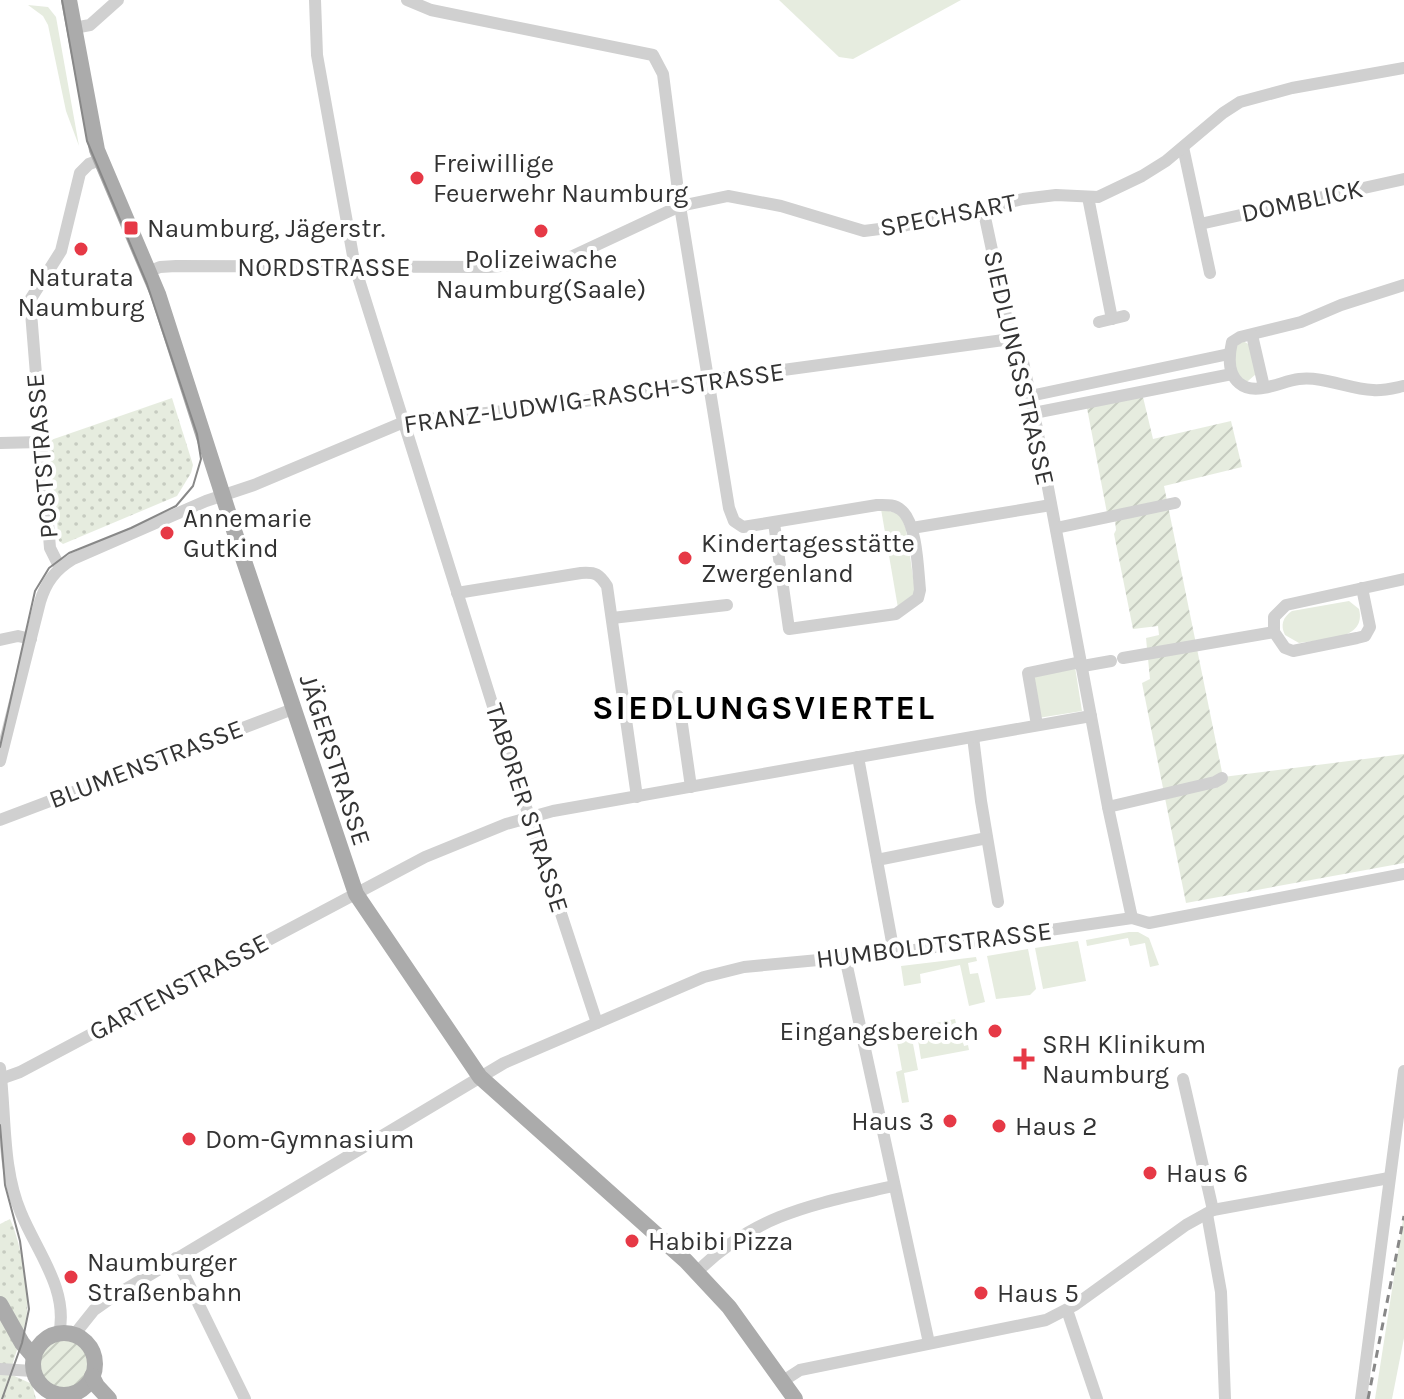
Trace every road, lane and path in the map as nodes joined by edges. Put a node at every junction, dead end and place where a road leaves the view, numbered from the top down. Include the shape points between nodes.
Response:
1 (69, 0) edge
2 (118, 0) edge
3 (315, 0) edge
4 (407, 0) edge
5 (74, 28) junction
6 (1404, 68) edge
7 (1183, 147) junction
8 (100, 160) junction
9 (1404, 179) edge
10 (1088, 197) junction
11 (680, 206) junction
12 (983, 208) junction
13 (1200, 224) junction
14 (355, 267) junction
15 (150, 271) junction
16 (1210, 273) dead end
17 (1404, 285) edge
18 (1112, 319) dead end
19 (1252, 335) junction
20 (1011, 339) junction
21 (1229, 354) junction
22 (1232, 374) junction
23 (710, 380) junction
24 (1404, 386) edge
25 (1264, 387) junction
26 (1030, 396) junction
27 (1034, 413) junction
28 (404, 422) junction
29 (41, 442) junction
30 (0, 443) edge
31 (223, 495) junction
32 (1175, 503) dead end
33 (1051, 505) junction
34 (774, 523) junction
35 (912, 528) junction
36 (1056, 528) junction
37 (60, 568) junction
38 (1404, 579) edge
39 (1362, 588) junction
40 (457, 593) junction
41 (727, 605) dead end
42 (612, 618) junction
43 (1274, 632) junction
44 (31, 639) junction
45 (0, 640) edge
46 (1083, 666) junction
47 (678, 696) dead end
48 (293, 709) junction
49 (1091, 716) junction
50 (1037, 725) junction
51 (973, 737) junction
52 (858, 757) junction
53 (0, 761) edge
54 (1222, 778) dead end
55 (691, 787) junction
56 (637, 797) junction
57 (1108, 807) junction
58 (528, 816) junction
59 (0, 820) edge
60 (987, 838) junction
61 (877, 860) junction
62 (1404, 874) edge
63 (356, 894) junction
64 (998, 902) dead end
65 (1132, 918) junction
66 (894, 953) junction
67 (845, 957) junction
68 (597, 1023) junction
69 (1404, 1071) edge
70 (0, 1076) edge
71 (480, 1077) junction
72 (1183, 1079) dead end
73 (1389, 1178) junction
74 (893, 1186) junction
75 (1210, 1212) junction
76 (176, 1258) junction
77 (697, 1272) junction
78 (0, 1304) edge
79 (1067, 1310) junction
80 (16, 1329) junction
81 (59, 1336) junction
82 (929, 1343) junction
83 (34, 1364) junction
84 (2, 1370) edge
85 (92, 1376) junction
86 (783, 1381) junction
87 (72, 1394) junction
88 (52, 1396) edge
89 (90, 1399) edge
90 (109, 1399) edge
91 (245, 1399) edge
92 (795, 1399) edge
93 (1097, 1399) edge
94 (1225, 1399) edge
95 (1361, 1399) edge

1 - 5 main road, JÄGERSTRASSE
2 - 5 street via 90,25
3 - 14 street, TABORER STRASSE via 317,55
4 - 11 street via 431,10 653,55 663,74
5 - 8 main road, JÄGERSTRASSE
6 - 7 street, SPECHSART via 1240,102
7 - 10 street, SPECHSART via 1142,176
7 - 13 street
8 - 15 main road, JÄGERSTRASSE
8 - 29 street, POSTSTRASSE via 80,173 61,251 30,306
9 - 13 street, DOMBLICK
10 - 12 street, SPECHSART via 1056,195
10 - 18 street
11 - 12 street, SPECHSART via 728,196 754,199 864,231
11 - 14 street, NORDSTRASSE via 549,262
11 - 23 street
12 - 20 street, SIEDLUNGSSTRASSE
13 - 16 street
14 - 15 street, NORDSTRASSE via 176,266
14 - 28 street, TABORER STRASSE
15 - 31 main road, JÄGERSTRASSE
17 - 19 street
19 - 21 street via 1232,342
19 - 25 street
20 - 23 street, FRANZ-LUDWIG-RASCH-STRASSE
20 - 26 street, SIEDLUNGSSTRASSE via 1023,362
21 - 22 street
21 - 26 street
22 - 25 street via 1247,387
22 - 27 street
23 - 28 street, FRANZ-LUDWIG-RASCH-STRASSE via 567,404
23 - 34 street via 734,521 743,527
24 - 25 street via 1375,391 1301,378
26 - 27 street, SIEDLUNGSSTRASSE
27 - 33 street, SIEDLUNGSSTRASSE
28 - 31 street, FRANZ-LUDWIG-RASCH-STRASSE
28 - 40 street, TABORER STRASSE
29 - 30 street
29 - 37 street, POSTSTRASSE via 50,549
31 - 37 street, FRANZ-LUDWIG-RASCH-STRASSE
31 - 48 main road, JÄGERSTRASSE
32 - 36 street
33 - 35 street
33 - 36 street, SIEDLUNGSSTRASSE
34 - 35 street via 893,505
34 - 35 street via 789,629 896,614 918,598
36 - 46 street, SIEDLUNGSSTRASSE
37 - 44 street, POSTSTRASSE via 45,588
38 - 39 street
39 - 43 street via 1286,605 1274,617
39 - 43 street via 1370,627 1365,636 1293,651
40 - 42 street via 596,572 607,586
40 - 58 street, TABORER STRASSE
41 - 42 street
42 - 56 street
43 - 46 street
44 - 45 street
44 - 53 street, POSTSTRASSE
46 - 49 street, SIEDLUNGSSTRASSE
46 - 50 street via 1028,673
47 - 55 street
48 - 59 street, BLUMENSTRASSE
48 - 63 main road, JÄGERSTRASSE
49 - 50 street, GARTENSTRASSE
49 - 57 street, SIEDLUNGSSTRASSE
50 - 51 street, GARTENSTRASSE
51 - 52 street, GARTENSTRASSE
51 - 60 street
52 - 55 street, GARTENSTRASSE
52 - 61 street
54 - 57 street
55 - 56 street, GARTENSTRASSE
56 - 58 street, GARTENSTRASSE
57 - 65 street, SIEDLUNGSSTRASSE
58 - 63 street, GARTENSTRASSE via 434,853
58 - 68 street, TABORER STRASSE
60 - 61 street
60 - 64 street
61 - 66 street
62 - 65 street, HUMBOLDTSTRASSE via 1149,923
63 - 70 street, GARTENSTRASSE via 20,1072
63 - 71 main road, JÄGERSTRASSE
65 - 66 street, HUMBOLDTSTRASSE
66 - 67 street, HUMBOLDTSTRASSE
67 - 68 street, HUMBOLDTSTRASSE via 717,973
67 - 74 street
68 - 71 street, HUMBOLDTSTRASSE
69 - 73 street
70 - 81 street via 13,1191 58,1293
71 - 76 street, HUMBOLDTSTRASSE
71 - 77 main road, JÄGERSTRASSE
72 - 75 street
73 - 75 street
73 - 95 street
74 - 77 street via 784,1213 735,1239
74 - 82 street
75 - 79 street
75 - 94 street via 1221,1292
76 - 81 street, HUMBOLDTSTRASSE
76 - 91 street
77 - 86 main road, JÄGERSTRASSE
78 - 80 main road
79 - 82 street via 1046,1320
79 - 93 street
80 - 81 main road via 32,1339
80 - 83 main road
81 - 83 main road
81 - 85 main road via 84,1341 95,1361
82 - 86 street via 800,1370
83 - 84 street
83 - 88 main road via 40,1384
85 - 87 main road
85 - 90 main road
86 - 92 main road, JÄGERSTRASSE
87 - 88 main road
87 - 89 main road

